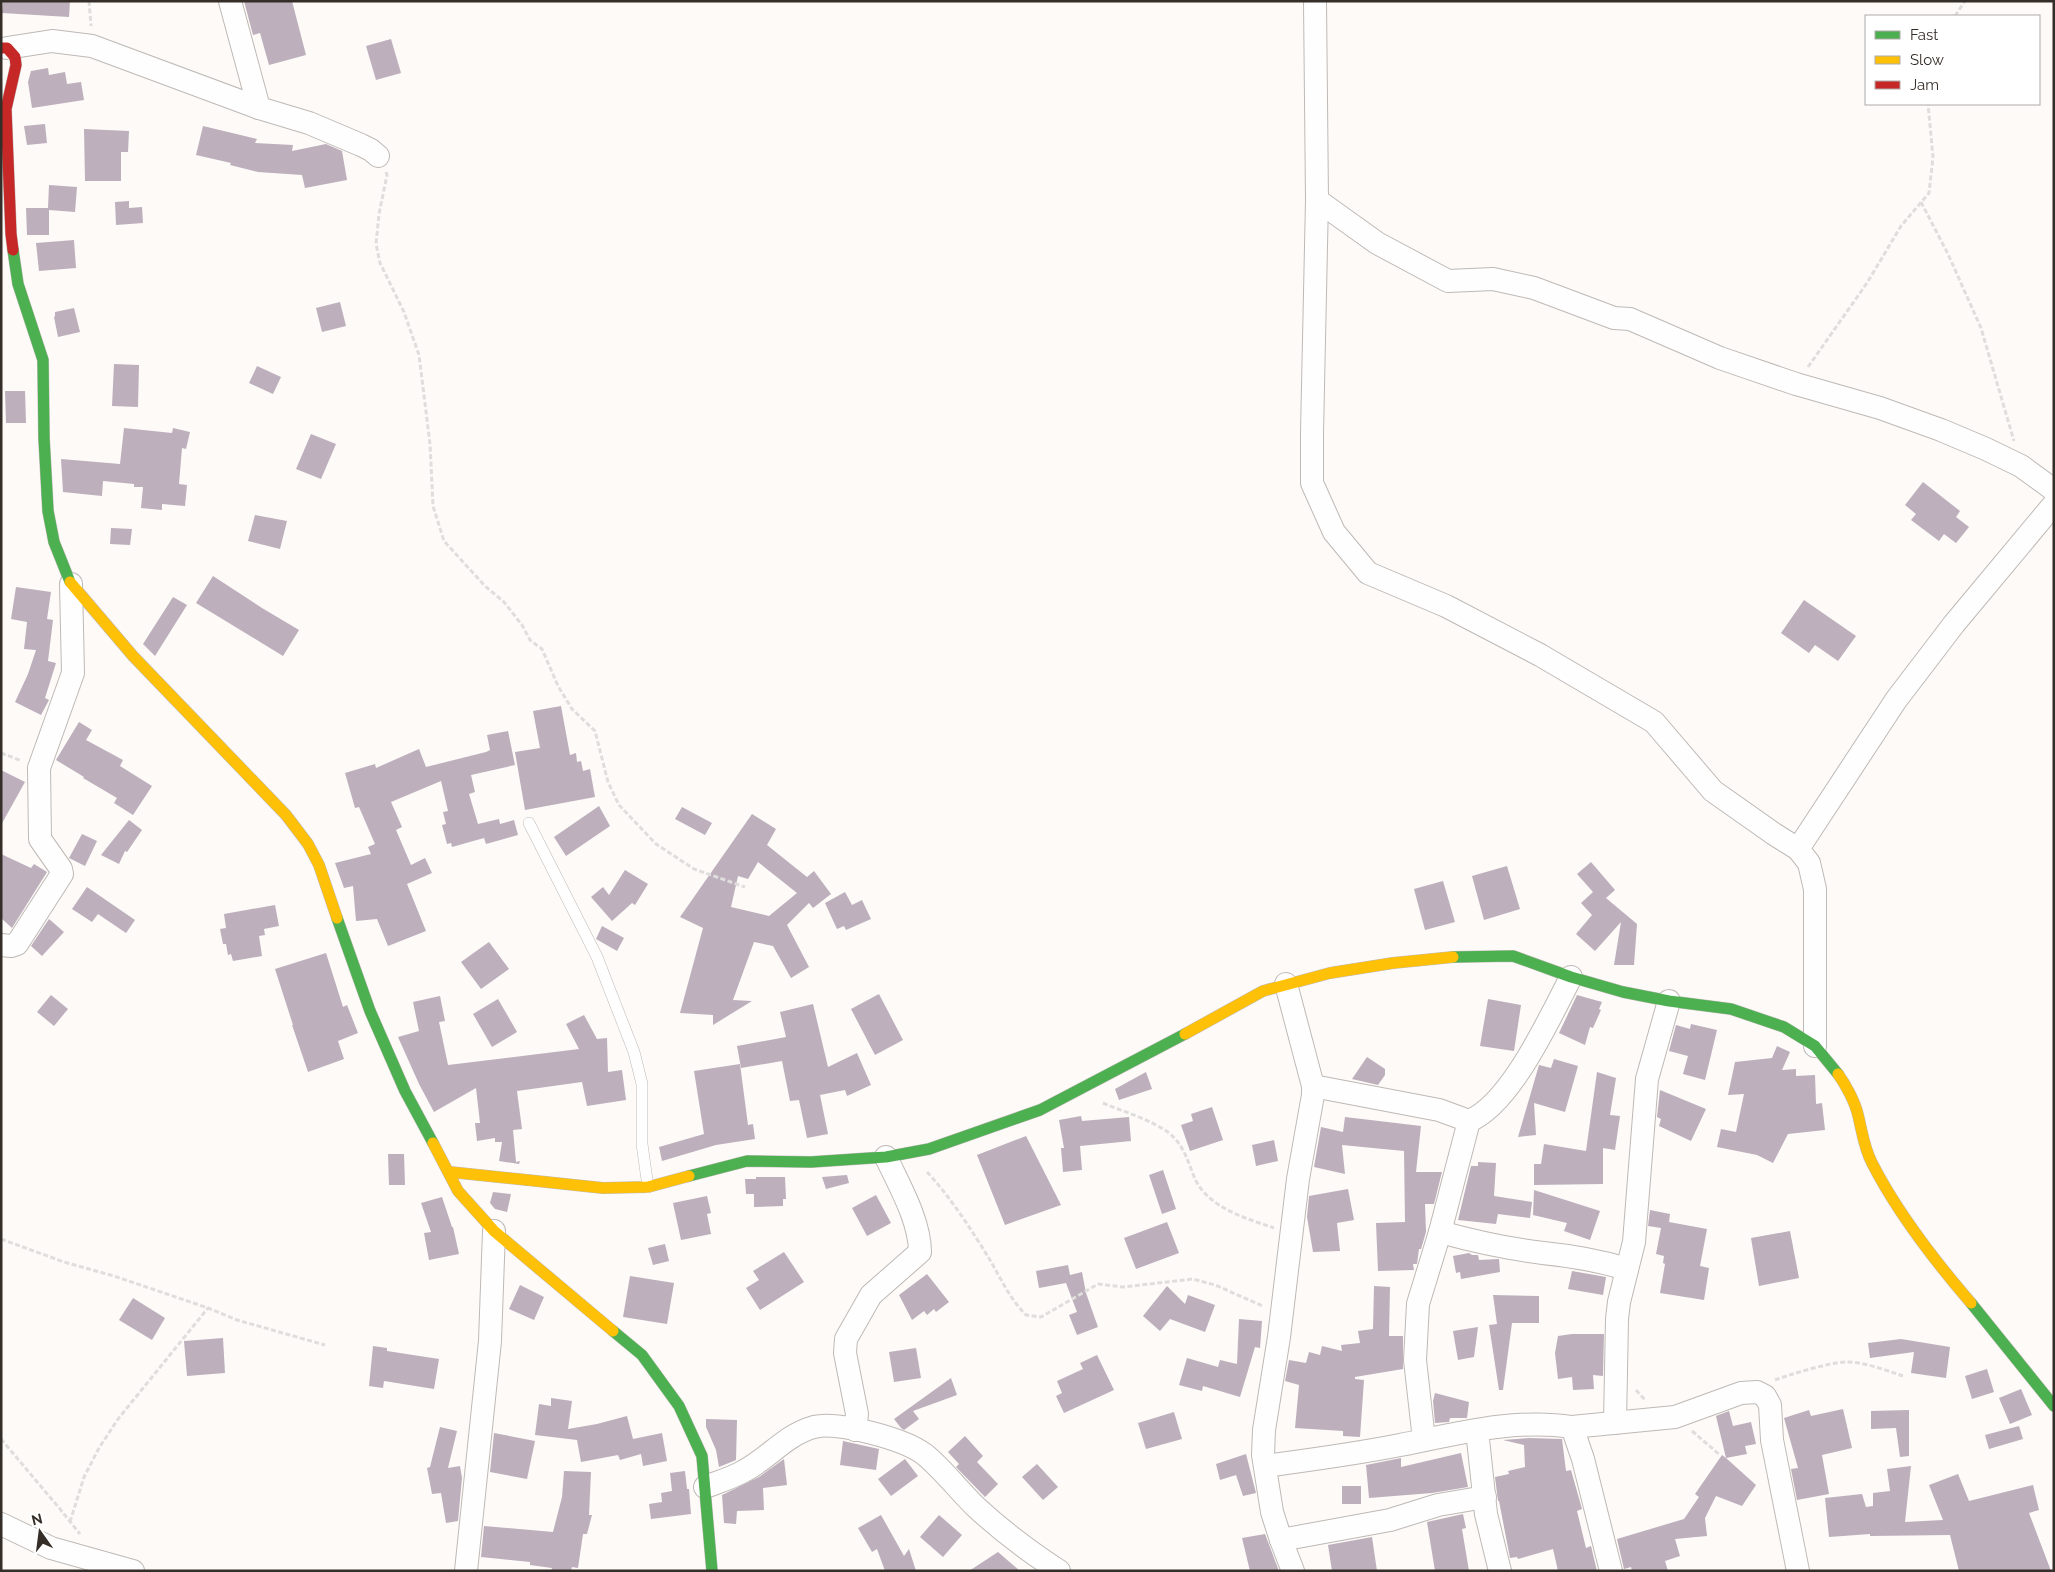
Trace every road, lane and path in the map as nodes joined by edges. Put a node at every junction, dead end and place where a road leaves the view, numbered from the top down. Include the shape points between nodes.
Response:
1 (230, 1) edge
2 (1315, 1) edge
3 (1966, 1) edge
4 (1956, 15) edge
5 (4, 48) edge
6 (1928, 105) edge
7 (259, 108) junction
8 (378, 156) joint
9 (1317, 200) junction
10 (1921, 202) junction
11 (1796, 384) junction
12 (2021, 466) junction
13 (2054, 490) edge
14 (2054, 504) edge
15 (71, 584) junction
16 (529, 823) dead end
17 (1798, 848) junction
18 (745, 887) dead end
19 (1, 945) edge
20 (1571, 977) junction
21 (1286, 984) junction
22 (1668, 1001) junction
23 (1815, 1046) junction
24 (1313, 1086) junction
25 (1077, 1092) junction
26 (1469, 1121) junction
27 (909, 1154) junction
28 (886, 1157) junction
29 (450, 1172) junction
30 (648, 1187) junction
31 (494, 1231) junction
32 (1440, 1232) junction
33 (1293, 1235) junction
34 (1, 1239) edge
35 (1626, 1269) junction
36 (208, 1308) junction
37 (1282, 1315) junction
38 (325, 1344) dead end
39 (1616, 1370) junction
40 (1903, 1376) dead end
41 (1757, 1392) junction
42 (1647, 1401) dead end
43 (2054, 1406) edge
44 (1675, 1417) junction
45 (1615, 1424) junction
46 (1572, 1427) junction
47 (855, 1430) junction
48 (1477, 1430) junction
49 (1, 1440) edge
50 (1424, 1440) junction
51 (1720, 1455) dead end
52 (1265, 1466) junction
53 (705, 1486) junction
54 (1485, 1497) junction
55 (70, 1522) junction
56 (1, 1524) edge
57 (80, 1535) dead end
58 (1281, 1540) junction
59 (132, 1571) edge
60 (466, 1571) edge
61 (712, 1571) edge
62 (1059, 1571) edge
63 (1293, 1571) edge
64 (1500, 1571) edge
65 (1611, 1571) edge
66 (1798, 1571) edge

1 - 7 street
2 - 9 street
3 - 4 path
5 - 7 street via 52,41 92,46
5 - 15 street via 15,57 16,65 6,108 10,234 18,284 43,360 48,511 54,542
6 - 10 path via 1933,156 1929,193
7 - 8 street via 309,123 361,145
8 - 18 path via 387,175 376,244 380,263 404,312 419,355 430,444 433,506 444,541 504,602 530,640 542,649 572,709 595,731 608,782 619,805 656,844 694,869
9 - 11 street via 1377,244 1448,281 1493,279 1534,288 1614,318 1630,319 1720,358
9 - 17 street via 1312,483 1334,532 1368,573 1446,606 1532,651 1654,722 1713,791
10 - 11 path via 1901,226 1867,283
10 - 12 path via 1981,328
11 - 12 street via 1889,411
12 - 13 street
14 - 17 street via 1954,624 1896,700
15 - 19 street via 73,673 39,768 40,839 62,874 17,944
15 - 29 street via 133,656 286,816 308,844 319,865 370,1011 405,1091
16 - 30 lane via 597,957 634,1052 642,1084 642,1144
17 - 23 street via 1809,863 1815,889
20 - 21 street via 1513,956 1456,956 1330,973
20 - 22 street
20 - 26 street via 1524,1066 1489,1108
21 - 24 street
21 - 25 street via 1263,991
22 - 23 street via 1731,1009 1784,1027
22 - 35 street via 1647,1079 1634,1236
23 - 43 street via 1840,1076 1858,1112 1871,1161 1932,1258
24 - 26 street via 1439,1110
24 - 33 street
25 - 27 street via 1040,1110
25 - 33 path via 1168,1133 1188,1158 1206,1195 1234,1214
26 - 32 street
27 - 28 street
27 - 37 path via 938,1184 1026,1315 1040,1317 1098,1284 1123,1287 1193,1279 1215,1285
28 - 30 street via 811,1162 747,1161
28 - 47 street via 916,1226 920,1252 871,1295 846,1339 845,1353 857,1414
29 - 30 street via 602,1188
29 - 31 street via 458,1190
31 - 53 street via 642,1355 679,1406 702,1456
31 - 60 street via 490,1341
32 - 35 street via 1459,1238 1597,1260
32 - 50 street via 1417,1311 1415,1360
33 - 37 street
34 - 36 path
35 - 39 street via 1617,1319
36 - 38 path via 237,1320
36 - 55 path via 118,1419 99,1448 84,1477
37 - 52 street via 1264,1430
39 - 42 path
39 - 45 street
40 - 41 path via 1848,1362 1778,1379
41 - 44 street via 1741,1393
41 - 66 street via 1765,1396 1770,1405 1772,1440
44 - 45 street
44 - 51 path
45 - 46 street
46 - 48 street via 1544,1424
46 - 65 street
47 - 53 street via 817,1426 805,1430 745,1471
47 - 62 street via 898,1440 923,1454 978,1509 1024,1548
48 - 50 street
48 - 54 street
49 - 55 path
50 - 52 street
52 - 58 street via 1272,1512
53 - 61 street
54 - 58 street via 1438,1505 1390,1520
54 - 64 street
55 - 57 path
56 - 59 street via 51,1548
58 - 63 street

